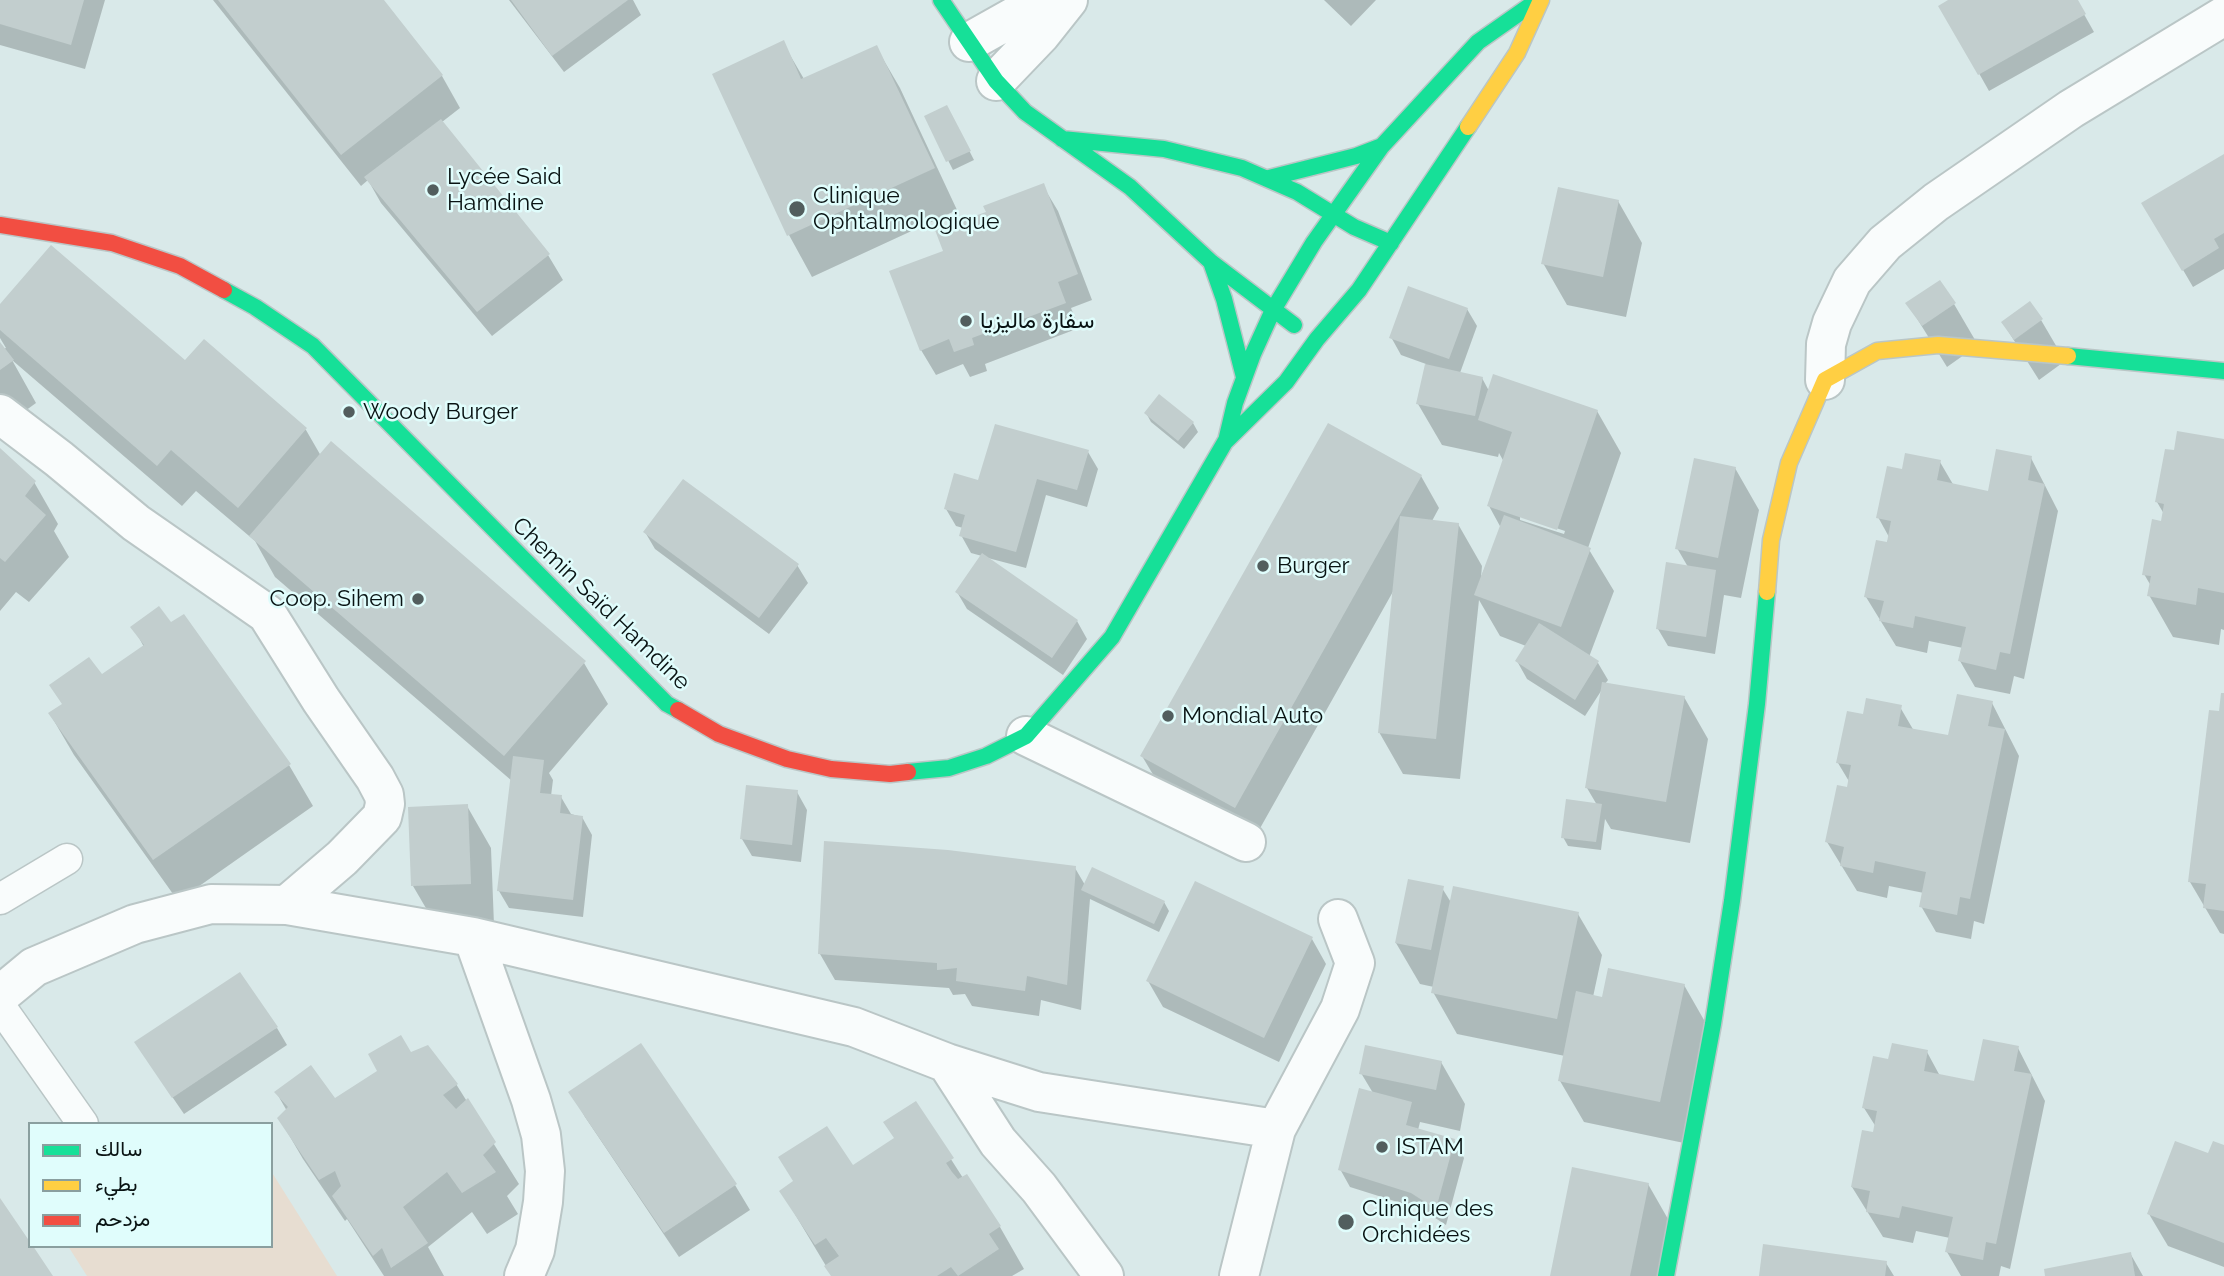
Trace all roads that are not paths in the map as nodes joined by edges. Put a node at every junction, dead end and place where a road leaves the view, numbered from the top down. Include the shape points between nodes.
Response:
1 (941, 0) edge
2 (1044, 0) edge
3 (1068, 0) edge
4 (1539, 0) edge
5 (2224, 16) edge
6 (969, 42) junction
7 (996, 81) junction
8 (1060, 139) junction
9 (1382, 146) junction
10 (1269, 178) junction
11 (1332, 216) junction
12 (0, 225) edge
13 (1391, 243) junction
14 (1211, 262) junction
15 (1273, 310) junction
16 (1317, 339) junction
17 (2224, 371) edge
18 (1244, 377) junction
19 (1825, 380) junction
20 (0, 414) edge
21 (1225, 442) junction
22 (1026, 736) junction
23 (1246, 842) dead end
24 (67, 859) dead end
25 (0, 899) edge
26 (287, 905) junction
27 (1338, 919) dead end
28 (473, 937) junction
29 (0, 995) edge
30 (0, 1006) edge
31 (947, 1063) junction
32 (82, 1122) edge
33 (1276, 1129) junction
34 (524, 1276) edge
35 (1104, 1276) edge
36 (1239, 1276) edge
37 (1666, 1276) edge

1 - 6 main road
2 - 6 street
3 - 7 street
4 - 9 main road via 1478,42
4 - 13 main road via 1517,54
5 - 19 street via 2071,110 1936,202 1885,243 1852,281 1832,323
6 - 7 main road
7 - 8 main road
8 - 10 main road via 1164,149
8 - 14 main road via 1130,187
9 - 10 main road
9 - 11 main road
10 - 11 main road
11 - 13 main road
11 - 15 main road
12 - 22 main road, Chemin Saïd Hamdine via 112,243 180,266 255,307 313,346 667,704 719,734 787,759 831,769 890,774 949,768
13 - 16 main road
14 - 15 main road
14 - 18 main road
15 - 16 main road
15 - 18 main road
16 - 21 main road via 1286,382
17 - 19 main road via 1938,345 1877,351
18 - 21 main road
19 - 37 main road via 1789,463 1771,541 1757,704 1732,901
20 - 26 street via 136,523 267,614 375,778 384,795 382,817
21 - 22 main road, Chemin Saïd Hamdine via 1112,637
22 - 23 street
24 - 25 lane
26 - 28 street
26 - 29 street via 211,904 135,924 34,967
27 - 33 street via 1355,963 1340,1009
28 - 31 street via 854,1027
28 - 34 street via 541,1135 543,1202 535,1250
30 - 32 lane
31 - 33 street via 1039,1092
31 - 35 street via 998,1142 1039,1188
33 - 36 street

